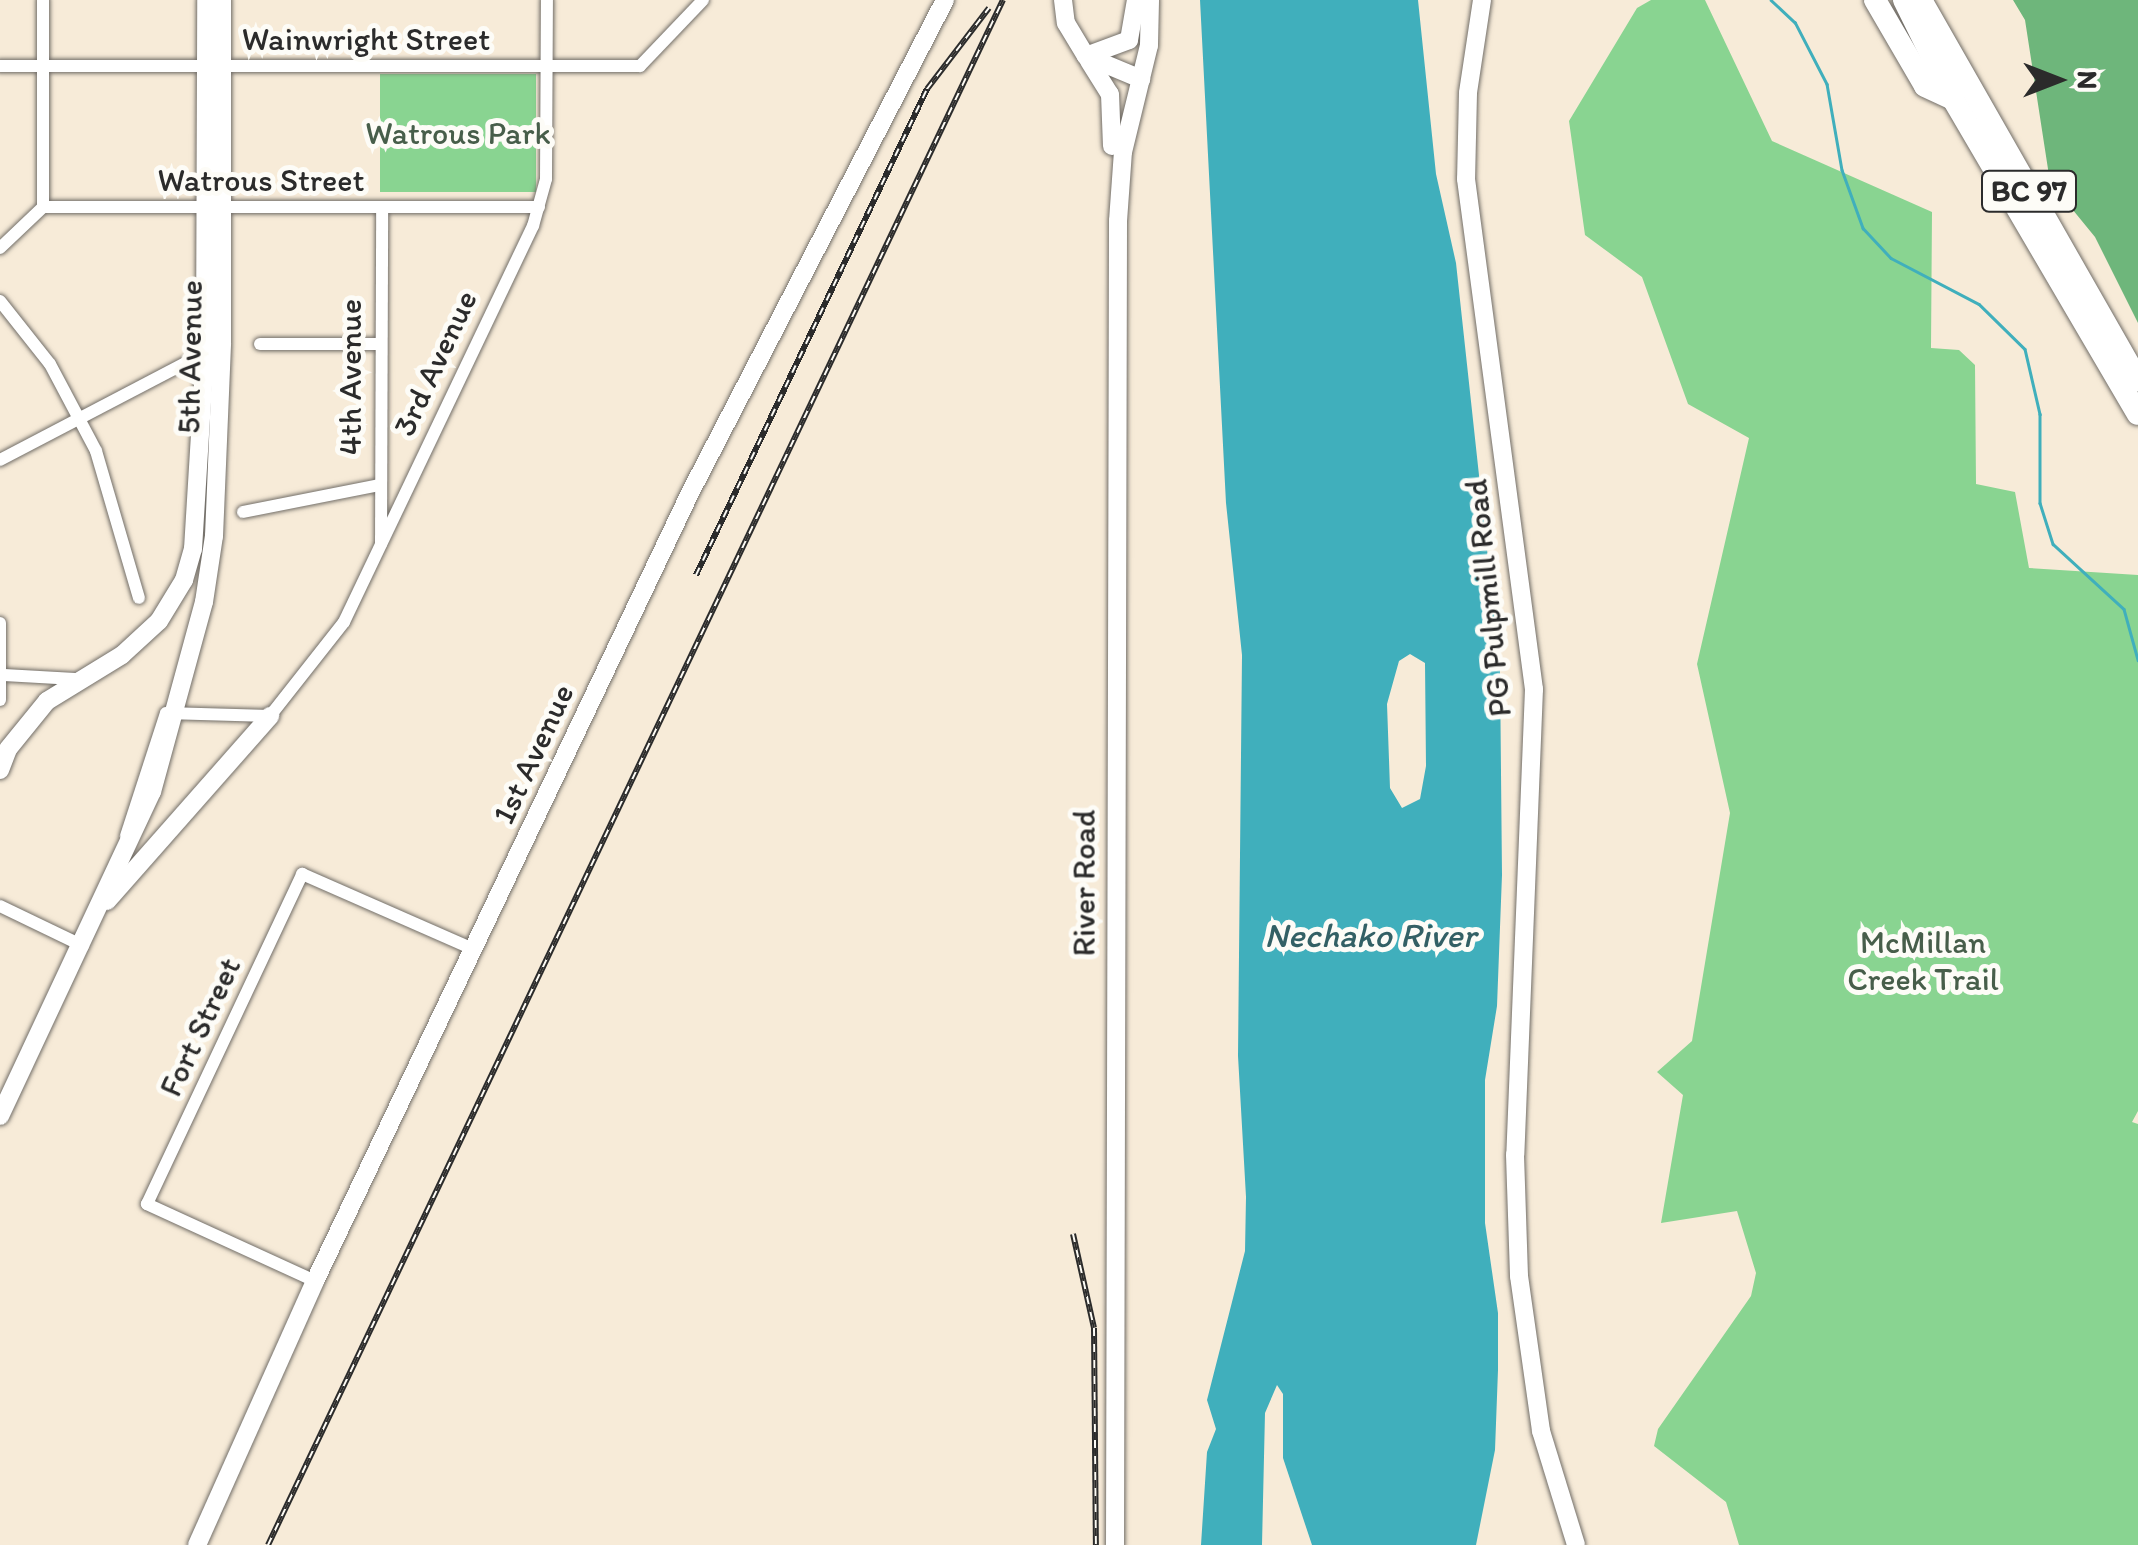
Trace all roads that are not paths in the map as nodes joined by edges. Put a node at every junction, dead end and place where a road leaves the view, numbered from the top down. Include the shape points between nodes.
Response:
1 (43, 0) edge
2 (206, 0) edge
3 (222, 0) edge
4 (547, 0) edge
5 (704, 0) edge
6 (944, 0) edge
7 (1063, 0) edge
8 (1138, 0) edge
9 (1150, 0) edge
10 (1482, 0) edge
11 (1876, 0) edge
12 (1904, 0) edge
13 (1922, 0) edge
14 (1086, 56) junction
15 (0, 66) edge
16 (43, 66) junction
17 (214, 66) junction
18 (546, 66) junction
19 (1136, 77) junction
20 (1952, 99) junction
21 (1112, 146) junction
22 (43, 207) junction
23 (214, 207) junction
24 (382, 207) junction
25 (539, 207) junction
26 (1118, 221) junction
27 (0, 248) edge
28 (0, 301) edge
29 (222, 343) junction
30 (260, 344) dead end
31 (380, 344) junction
32 (205, 352) junction
33 (2138, 380) edge
34 (2138, 414) edge
35 (78, 419) junction
36 (0, 460) edge
37 (379, 484) junction
38 (243, 512) dead end
39 (381, 547) junction
40 (139, 598) dead end
41 (0, 623) edge
42 (4, 676) junction
43 (75, 679) junction
44 (0, 700) edge
45 (178, 711) junction
46 (270, 716) junction
47 (0, 770) edge
48 (103, 905) junction
49 (0, 906) edge
50 (83, 946) junction
51 (473, 949) junction
52 (1, 1113) edge
53 (314, 1281) junction
54 (197, 1545) edge
55 (1116, 1545) edge
56 (1576, 1545) edge

1 - 16 street
2 - 17 main road, 5th Avenue
3 - 17 main road, 5th Avenue
4 - 18 street, 3rd Avenue
5 - 18 street, Wainwright Street via 640,66
6 - 51 main road, 1st Avenue via 690,492
7 - 14 main road via 1066,23
8 - 14 main road via 1129,40
8 - 19 main road, River Road
9 - 19 main road, River Road
10 - 56 main road, PG Pulpmill Road via 1468,93 1466,180 1534,689 1514,1156 1519,1276 1542,1432
11 - 20 highway via 1925,86
12 - 20 highway, BC 97
13 - 33 highway, BC 97
14 - 19 main road
14 - 21 main road via 1110,94
15 - 16 street, Wainwright Street
16 - 17 street, Wainwright Street
16 - 22 street
17 - 18 street, Wainwright Street
17 - 23 main road, 5th Avenue
18 - 25 street, 3rd Avenue via 546,179
19 - 21 main road, River Road
19 - 26 main road, River Road
20 - 34 highway, BC 97
21 - 26 main road, River Road
22 - 23 street, Watrous Street
22 - 27 street
23 - 24 street, Watrous Street
23 - 29 main road, 5th Avenue
23 - 32 main road, 5th Avenue
24 - 25 street, Watrous Street
24 - 31 street, 4th Avenue
25 - 39 street, 3rd Avenue
26 - 55 main road, River Road
28 - 35 street via 50,364
29 - 32 street
29 - 45 main road, 5th Avenue via 214,536
30 - 31 street
31 - 37 street, 4th Avenue
32 - 35 street
32 - 43 main road, 5th Avenue via 198,502 184,580 144,637
35 - 36 street
35 - 40 street via 123,527
37 - 38 street
37 - 39 street, 4th Avenue
39 - 46 street, 3rd Avenue via 329,646
41 - 42 street
42 - 43 street
42 - 44 street
43 - 47 main road via 20,732
45 - 46 street
45 - 48 main road, 5th Avenue
46 - 48 main road
48 - 50 main road
49 - 50 street
50 - 52 main road
51 - 53 main road, 1st Avenue
51 - 53 street, Fort Street via 302,874 147,1204
53 - 54 main road, 1st Avenue

